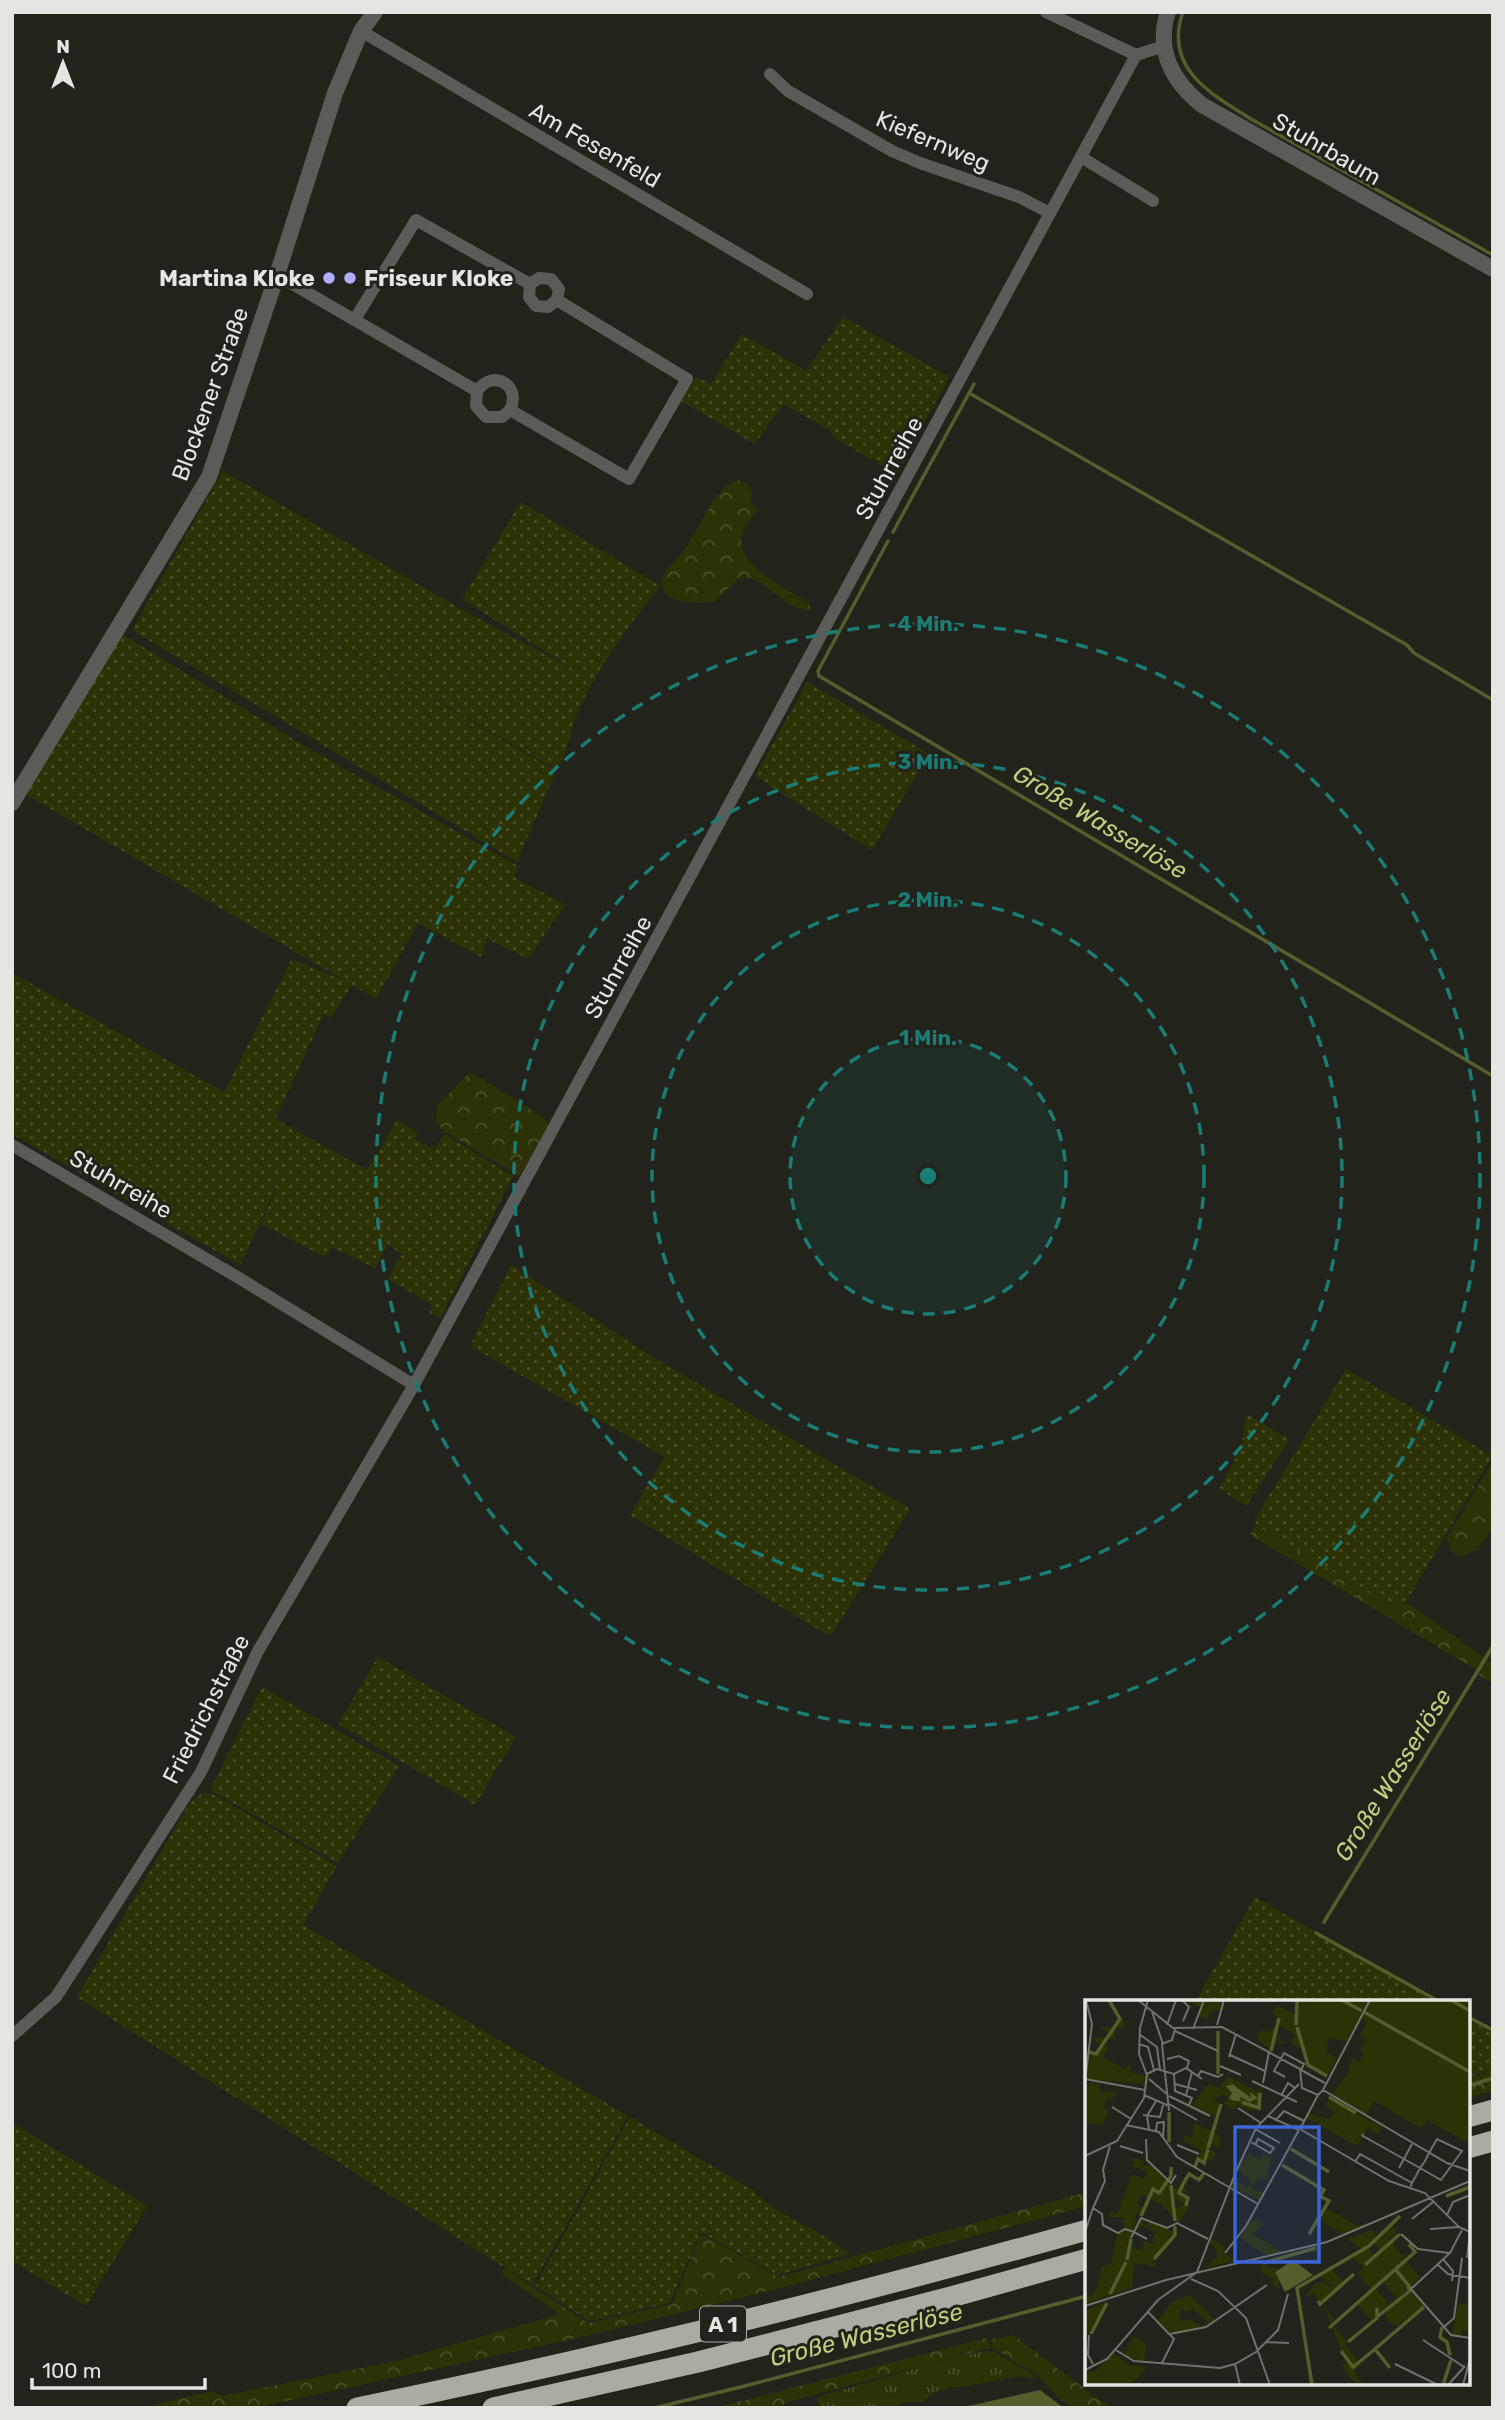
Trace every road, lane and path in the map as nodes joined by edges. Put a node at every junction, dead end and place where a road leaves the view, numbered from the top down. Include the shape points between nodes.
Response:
1 (375, 12) edge
2 (1046, 12) edge
3 (1168, 12) edge
4 (361, 32) junction
5 (1164, 46) junction
6 (1136, 55) junction
7 (770, 74) dead end
8 (1082, 157) junction
9 (1153, 201) dead end
10 (1050, 213) junction
11 (1493, 269) edge
12 (277, 275) junction
13 (530, 284) junction
14 (807, 294) dead end
15 (557, 300) junction
16 (355, 319) junction
17 (477, 391) junction
18 (510, 410) junction
19 (12, 803) edge
20 (12, 1145) edge
21 (414, 1385) junction
22 (12, 2036) edge
23 (1493, 2109) edge
24 (1470, 2116) edge
25 (1493, 2141) edge
26 (1470, 2147) edge
27 (1085, 2231) edge
28 (1085, 2260) edge
29 (357, 2408) edge
30 (493, 2408) edge

1 - 4 street, Blockener Straße
2 - 6 street
3 - 5 street
4 - 12 street, Blockener Straße via 335,93
4 - 14 street, Am Fesenfeld
5 - 6 street
5 - 11 street, Stuhrbaum via 1169,67 1180,84 1202,104
6 - 8 street, Stuhrreihe
7 - 10 street, Kiefernweg via 788,91 892,151 1019,197
8 - 9 street
8 - 10 street, Stuhrreihe
10 - 21 street, Stuhrreihe
12 - 16 street
12 - 19 street, Blockener Straße via 209,477
13 - 15 street via 539,278 551,279 559,289
13 - 15 street via 529,297 536,306 548,307
13 - 16 street via 416,220
15 - 18 street via 687,379 629,479
16 - 17 street
17 - 18 street via 476,405 486,417 496,418
17 - 18 street via 491,380 506,383 514,398
20 - 21 street, Stuhrreihe
21 - 22 street, Friedrichstraße via 258,1651 201,1772 57,1997
23 - 24 highway
25 - 26 highway
27 - 29 highway, A 1 via 689,2333
28 - 30 highway, A 1 via 844,2325

